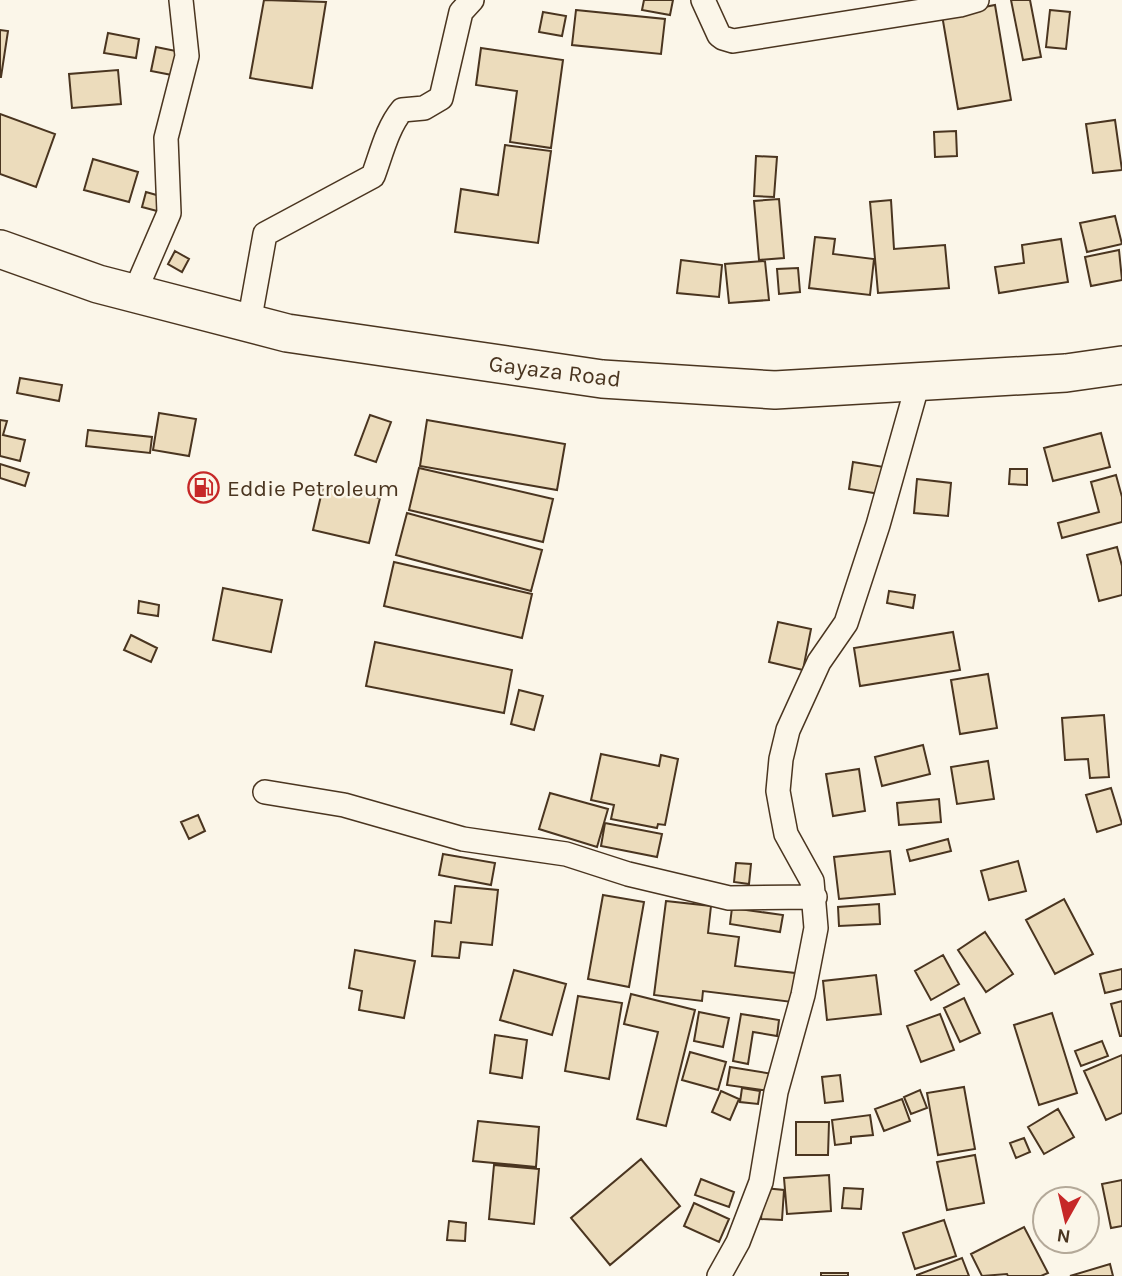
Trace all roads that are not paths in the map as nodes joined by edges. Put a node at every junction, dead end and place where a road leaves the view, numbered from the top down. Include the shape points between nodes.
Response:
1 (181, 0) edge
2 (472, 0) edge
3 (703, 0) edge
4 (977, 0) edge
5 (0, 250) edge
6 (134, 294) junction
7 (249, 323) junction
8 (1122, 365) edge
9 (918, 383) junction
10 (265, 792) dead end
11 (815, 897) junction
12 (719, 1276) edge

1 - 6 street via 187,56 166,138 169,213
2 - 7 street via 461,12 440,99 424,108 402,110 371,178 265,234
3 - 4 street via 719,35 733,41
5 - 6 main road, Gayaza Road
6 - 7 main road, Gayaza Road
7 - 9 main road, Gayaza Road via 287,333 602,379 775,390
8 - 9 main road, Gayaza Road
9 - 11 street via 846,623 819,662 788,730 781,759 778,791 786,834 812,881
10 - 11 street via 344,805 463,839 566,853 628,874 729,898
11 - 12 street via 816,928 776,1092 761,1182

